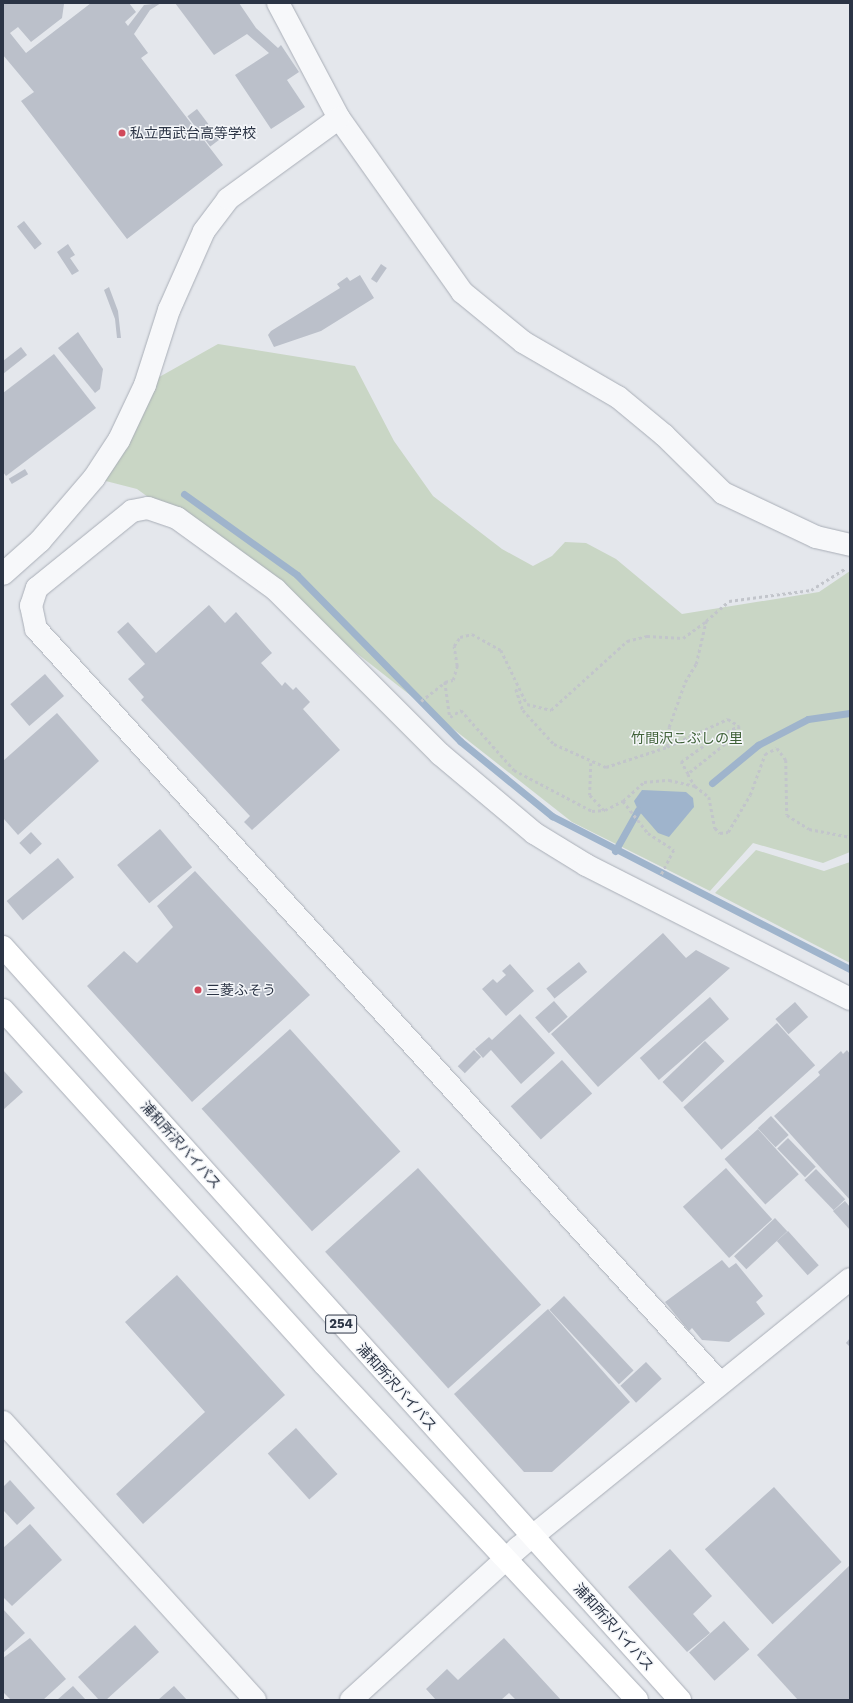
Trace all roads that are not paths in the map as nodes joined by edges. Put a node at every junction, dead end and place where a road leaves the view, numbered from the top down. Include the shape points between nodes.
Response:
1 (278, 3) edge
2 (340, 118) junction
3 (850, 545) edge
4 (3, 574) edge
5 (3, 947) edge
6 (850, 998) edge
7 (3, 1010) edge
8 (850, 1279) edge
9 (720, 1383) junction
10 (3, 1422) edge
11 (533, 1536) junction
12 (507, 1558) junction
13 (255, 1700) edge
14 (351, 1700) edge
15 (637, 1700) edge
16 (680, 1700) edge

1 - 2 street
2 - 3 street via 462,292 523,342 618,397 664,435 723,493 816,537
2 - 4 street via 228,199 204,231 169,310 145,385 119,440 94,478 40,541
5 - 11 highway, 浦和所沢バイパス / 254
6 - 9 street via 586,864 534,834 440,754 276,590 178,518 155,509 132,512 37,588 31,606 36,629
7 - 12 highway, 254 via 324,1364
8 - 9 street
9 - 11 street
10 - 13 street
11 - 12 street
11 - 16 highway, 浦和所沢バイパス / 254
12 - 14 street
12 - 15 highway, 254

